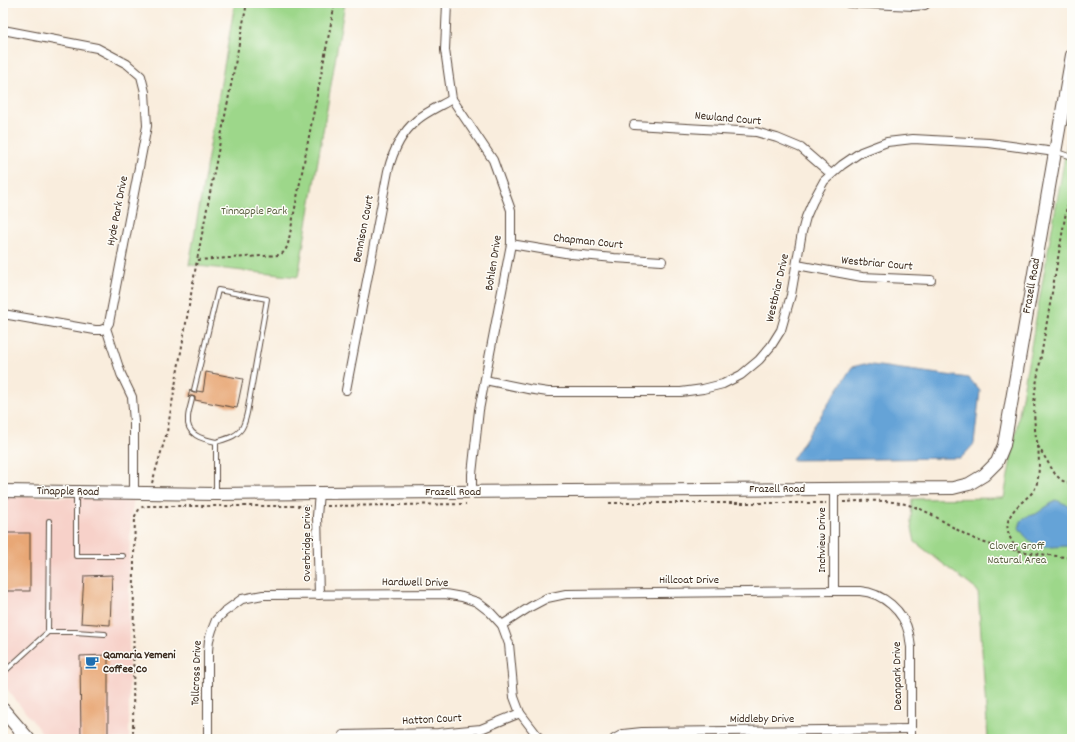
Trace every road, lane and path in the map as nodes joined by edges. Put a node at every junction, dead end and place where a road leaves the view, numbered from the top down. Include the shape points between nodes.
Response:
1 (250, 3) edge
2 (335, 3) edge
3 (447, 3) edge
4 (848, 3) edge
5 (927, 3) edge
6 (3, 30) edge
7 (1072, 55) edge
8 (452, 99) junction
9 (634, 125) dead end
10 (1055, 152) junction
11 (1072, 157) edge
12 (831, 174) junction
13 (1072, 177) edge
14 (511, 244) junction
15 (198, 260) junction
16 (662, 261) dead end
17 (797, 265) junction
18 (931, 280) dead end
19 (3, 314) edge
20 (106, 328) junction
21 (485, 380) junction
22 (194, 390) dead end
23 (346, 390) dead end
24 (192, 399) dead end
25 (216, 442) junction
26 (1038, 446) junction
27 (152, 481) dead end
28 (1072, 485) edge
29 (834, 489) junction
30 (3, 491) edge
31 (76, 492) junction
32 (472, 492) junction
33 (134, 493) junction
34 (319, 493) junction
35 (216, 494) junction
36 (607, 503) dead end
37 (834, 503) junction
38 (466, 504) dead end
39 (318, 506) junction
40 (49, 521) dead end
41 (1017, 550) junction
42 (123, 556) dead end
43 (1072, 558) edge
44 (834, 591) junction
45 (319, 595) junction
46 (883, 599) joint
47 (224, 612) joint
48 (502, 625) junction
49 (48, 632) junction
50 (105, 634) dead end
51 (3, 673) edge
52 (3, 710) edge
53 (520, 713) junction
54 (911, 729) junction
55 (343, 735) dead end
56 (28, 739) edge
57 (133, 739) edge
58 (208, 739) edge
59 (540, 739) edge
60 (614, 739) edge
61 (911, 739) edge

1 - 15 path via 246,8
2 - 15 path via 287,248 279,255
3 - 8 street, Bohlen Drive via 445,50
4 - 5 street via 914,6
6 - 20 street, Hyde Park Drive via 97,48 127,64 141,76 145,92 147,126 110,323
7 - 10 street, Frazell Road
8 - 14 street, Bohlen Drive via 493,160 511,210
8 - 23 street, Bennison Court via 418,119 407,129 391,157
9 - 12 street, Newland Court via 756,132 801,148
10 - 11 lane
10 - 12 street, Westbriar Drive via 989,143 913,139 887,142 861,152
10 - 29 street, Frazell Road via 1004,445 997,462 984,475 969,484 953,488
12 - 17 street, Westbriar Drive via 824,181 806,217
13 - 26 path via 1035,391 1034,418
14 - 16 street, Chapman Court via 571,254
14 - 21 street, Bohlen Drive
15 - 27 path via 167,432
17 - 18 street, Westbriar Court via 862,277
17 - 21 street, Westbriar Drive via 781,330 759,360 723,384 681,392 548,392
19 - 20 street via 95,330
20 - 33 street via 121,374 132,397
21 - 32 street, Bohlen Drive via 479,410
22 - 25 lane via 218,290 267,299 243,427 237,434
24 - 25 lane via 189,427 193,433
25 - 35 lane
26 - 28 path via 1055,474
26 - 41 path via 1036,486 1014,510 1007,522 1007,531
29 - 32 street, Frazell Road
29 - 37 street, Inchview Drive
30 - 31 street, Tinapple Road
31 - 33 street, Tinapple Road
31 - 42 lane via 76,556
32 - 34 street, Frazell Road
33 - 35 street, Frazell Road
34 - 35 street, Frazell Road
34 - 39 street, Overbridge Drive
36 - 37 path
37 - 41 path via 880,501 906,504 930,514 972,538
37 - 44 street, Inchview Drive
38 - 39 path
39 - 45 street, Overbridge Drive
39 - 57 path via 140,508 135,516
40 - 49 lane
41 - 43 path
44 - 46 street, Hillcoat Drive via 861,591
44 - 48 street, Hillcoat Drive via 566,594 548,598
45 - 47 street, Hardwell Drive via 263,595 242,600
45 - 48 street, Hardwell Drive via 445,594 477,602
46 - 54 street, Deanpark Drive via 899,613 909,634
47 - 58 street, Tollcross Drive via 216,620 209,640
48 - 53 street, Hardwell Drive via 508,644 514,698
49 - 50 lane
49 - 51 lane
52 - 56 main road
53 - 55 street, Hatton Court via 481,729 438,733
53 - 59 street, Hardwell Drive
54 - 60 street, Middleby Drive via 642,732 623,734
54 - 61 street, Deanpark Drive

